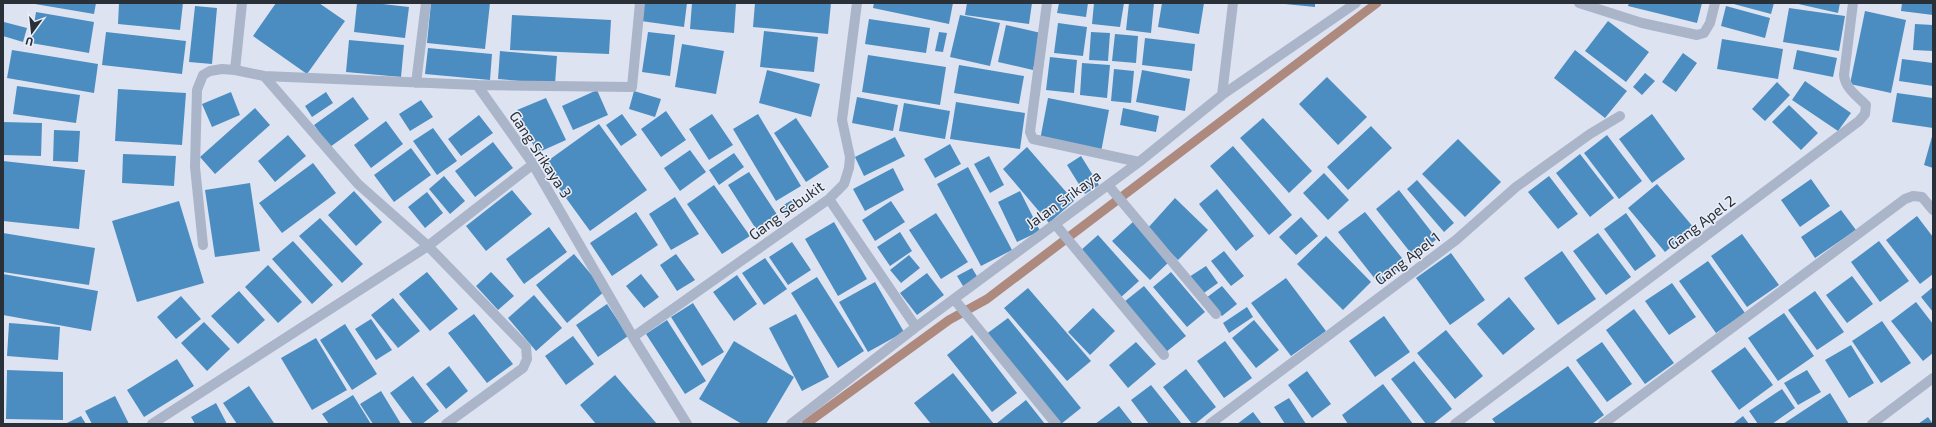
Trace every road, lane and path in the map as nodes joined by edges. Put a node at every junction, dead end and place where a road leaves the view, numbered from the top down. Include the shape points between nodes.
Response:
1 (242, 3) edge
2 (426, 3) edge
3 (640, 3) edge
4 (858, 3) edge
5 (1047, 3) edge
6 (1233, 3) edge
7 (1356, 3) edge
8 (1579, 3) edge
9 (1714, 3) edge
10 (1853, 3) edge
11 (235, 70) junction
12 (264, 76) junction
13 (416, 83) junction
14 (477, 85) junction
15 (1222, 95) junction
16 (1620, 116) dead end
17 (1139, 162) junction
18 (532, 165) junction
19 (1108, 185) junction
20 (829, 199) junction
21 (1933, 210) edge
22 (1055, 224) junction
23 (203, 245) dead end
24 (428, 246) junction
25 (954, 299) junction
26 (1216, 314) dead end
27 (916, 327) junction
28 (633, 337) junction
29 (1164, 355) dead end
30 (1933, 378) edge
31 (152, 424) edge
32 (446, 424) edge
33 (687, 424) edge
34 (791, 424) edge
35 (1056, 424) edge
36 (1210, 424) edge
37 (1455, 424) edge
38 (1603, 424) edge
39 (1872, 424) edge

1 - 11 street
2 - 13 street
3 - 14 street via 632,87
4 - 20 street, Gang Sebukit via 842,120 850,156 849,168 844,184
5 - 17 street via 1030,132 1033,139
6 - 15 street
7 - 15 street, Jalan Srikaya
8 - 9 street via 1642,23 1698,35 1704,33 1710,23
10 - 37 street, Gang Apel 2 via 1844,81 1866,105 1865,114 1849,131
11 - 12 street
11 - 23 street via 210,71 203,75 197,90 195,167
12 - 13 street
12 - 24 street via 358,184
13 - 14 street
14 - 18 street, Gang Srikaya 3
15 - 17 street, Jalan Srikaya
16 - 36 street, Gang Apel 1 via 1590,134 1516,187 1456,240
17 - 19 street, Jalan Srikaya
18 - 24 street
18 - 28 street, Gang Srikaya 3
19 - 22 street, Jalan Srikaya
19 - 26 street
20 - 27 street
20 - 28 street, Gang Sebukit
21 - 38 street via 1922,197 1913,196 1905,199
22 - 25 street, Jalan Srikaya
22 - 29 street
24 - 31 street
24 - 32 street via 526,348 527,359 523,368
25 - 27 street, Jalan Srikaya
25 - 35 street
27 - 34 street, Jalan Srikaya
28 - 33 street, Gang Srikaya 3
30 - 39 street

